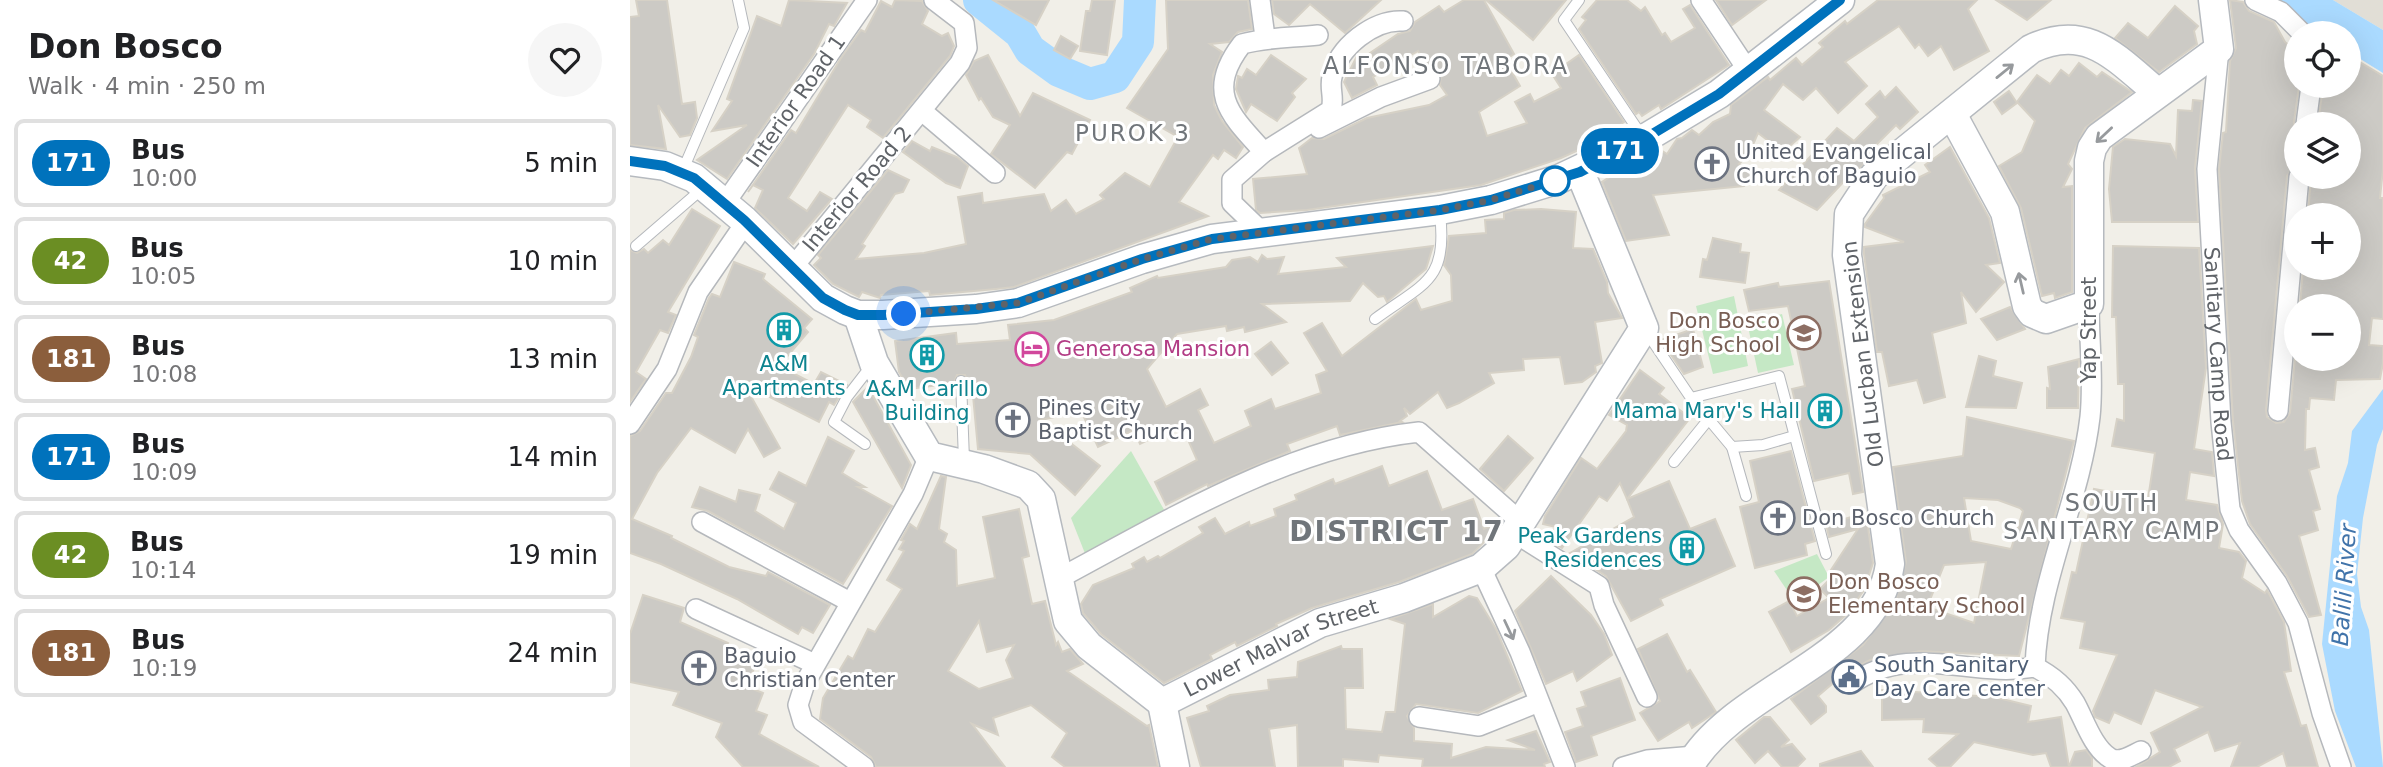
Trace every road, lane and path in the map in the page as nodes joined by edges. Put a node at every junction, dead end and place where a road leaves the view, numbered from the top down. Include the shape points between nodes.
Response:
1 (738, 0) edge
2 (867, 0) edge
3 (934, 0) edge
4 (1260, 0) edge
5 (1579, 0) edge
6 (1701, 0) edge
7 (2213, 0) edge
8 (2255, 0) edge
9 (1832, 3) edge
10 (1403, 21) dead end
11 (2290, 21) edge
12 (1318, 35) dead end
13 (1265, 37) junction
14 (2219, 49) junction
15 (1749, 72) junction
16 (1430, 79) dead end
17 (2158, 93) junction
18 (922, 111) junction
19 (1952, 114) junction
20 (1644, 139) junction
21 (1264, 152) junction
22 (630, 161) edge
23 (1249, 167) junction
24 (1580, 172) junction
25 (995, 173) dead end
26 (704, 187) junction
27 (2298, 189) edge
28 (1440, 210) junction
29 (746, 222) junction
30 (1261, 231) junction
31 (636, 246) dead end
32 (792, 268) junction
33 (2089, 304) junction
34 (858, 315) junction
35 (1375, 319) dead end
36 (1644, 328) junction
37 (874, 363) junction
38 (961, 382) dead end
39 (1691, 398) junction
40 (2278, 411) dead end
41 (1708, 420) junction
42 (630, 424) edge
43 (1794, 436) junction
44 (865, 444) dead end
45 (1732, 447) junction
46 (929, 456) junction
47 (1674, 462) dead end
48 (964, 464) junction
49 (1746, 495) dead end
50 (702, 522) dead end
51 (1519, 528) junction
52 (1826, 554) dead end
53 (1480, 568) junction
54 (1058, 579) junction
55 (850, 602) junction
56 (696, 609) dead end
57 (815, 664) junction
58 (2035, 667) junction
59 (1851, 684) dead end
60 (1647, 697) dead end
61 (1539, 702) junction
62 (1162, 703) junction
63 (1419, 717) dead end
64 (2141, 751) dead end
65 (1692, 761) edge
66 (864, 767) edge
67 (1175, 767) edge
68 (1565, 767) edge
69 (1623, 767) edge
70 (2341, 767) edge

1 - 26 lane via 744,29
2 - 26 street, Interior Road 1
3 - 18 street, Interior Road 2 via 964,23 967,48
4 - 13 street
5 - 20 lane via 1564,20
6 - 15 street
7 - 14 street, Sanitary Camp Road
8 - 11 street
9 - 15 street
10 - 21 street via 1391,20 1352,42 1332,74 1331,110
12 - 13 street
13 - 21 street via 1242,44 1231,58 1224,83 1231,116
14 - 17 street, Yap Street
14 - 70 street, Sanitary Camp Road via 2207,169 2230,509 2298,623
15 - 20 street
16 - 23 street via 1381,97 1317,129 1266,164
19 -> 17 street, Old Lucban Extension via 2031,49 2054,38 2094,44
17 -> 33 street, Yap Street via 2099,137 2092,148
18 - 25 street, Interior Road 2
18 - 32 street, Interior Road 2
33 -> 19 street via 2046,319 2032,313 2005,212
19 - 65 street, Old Lucban Extension via 1874,176 1849,214 1847,255 1890,564 1887,583 1878,603 1854,632 1724,726
20 - 24 street
21 - 23 street
22 - 26 street via 665,166
23 - 30 street via 1232,180 1232,203
24 - 28 street via 1491,200
24 - 36 street
26 - 29 street
26 - 31 lane
27 - 40 street
28 - 30 street via 1309,229
28 - 35 lane via 1444,246 1433,274
29 - 32 street
29 - 42 street via 698,292 667,369
30 - 34 street via 1142,259 1018,303
32 - 34 street via 823,298
33 - 58 street, Yap Street via 2090,416 2046,590
34 - 37 street
36 - 39 lane
36 - 51 street, Lower Malvar Street
37 - 44 lane via 834,422
37 - 46 street
38 - 48 lane
39 - 41 lane
39 - 43 lane via 1779,376
41 - 45 lane
41 - 47 lane
43 - 45 lane
43 - 52 lane
45 - 49 lane
46 - 48 street, Lower Malvar Street
46 - 55 street via 913,494
48 - 54 street, Lower Malvar Street via 1028,485 1041,499
50 - 55 street
51 - 53 street, Lower Malvar Street
51 - 54 street via 1419,432 1376,437 1218,493
51 - 60 street via 1599,586
53 -> 61 street
53 - 62 street, Lower Malvar Street via 1404,598 1320,623
54 - 62 street, Lower Malvar Street via 1068,621 1089,646
55 - 57 street
56 - 57 street
57 - 66 street via 798,705 803,722
58 - 59 street via 2005,670 1913,662 1881,667
58 - 64 street via 2073,700 2110,758 2118,760
61 - 63 street via 1479,726
61 - 68 street
62 - 67 street
65 - 69 street via 1647,760

